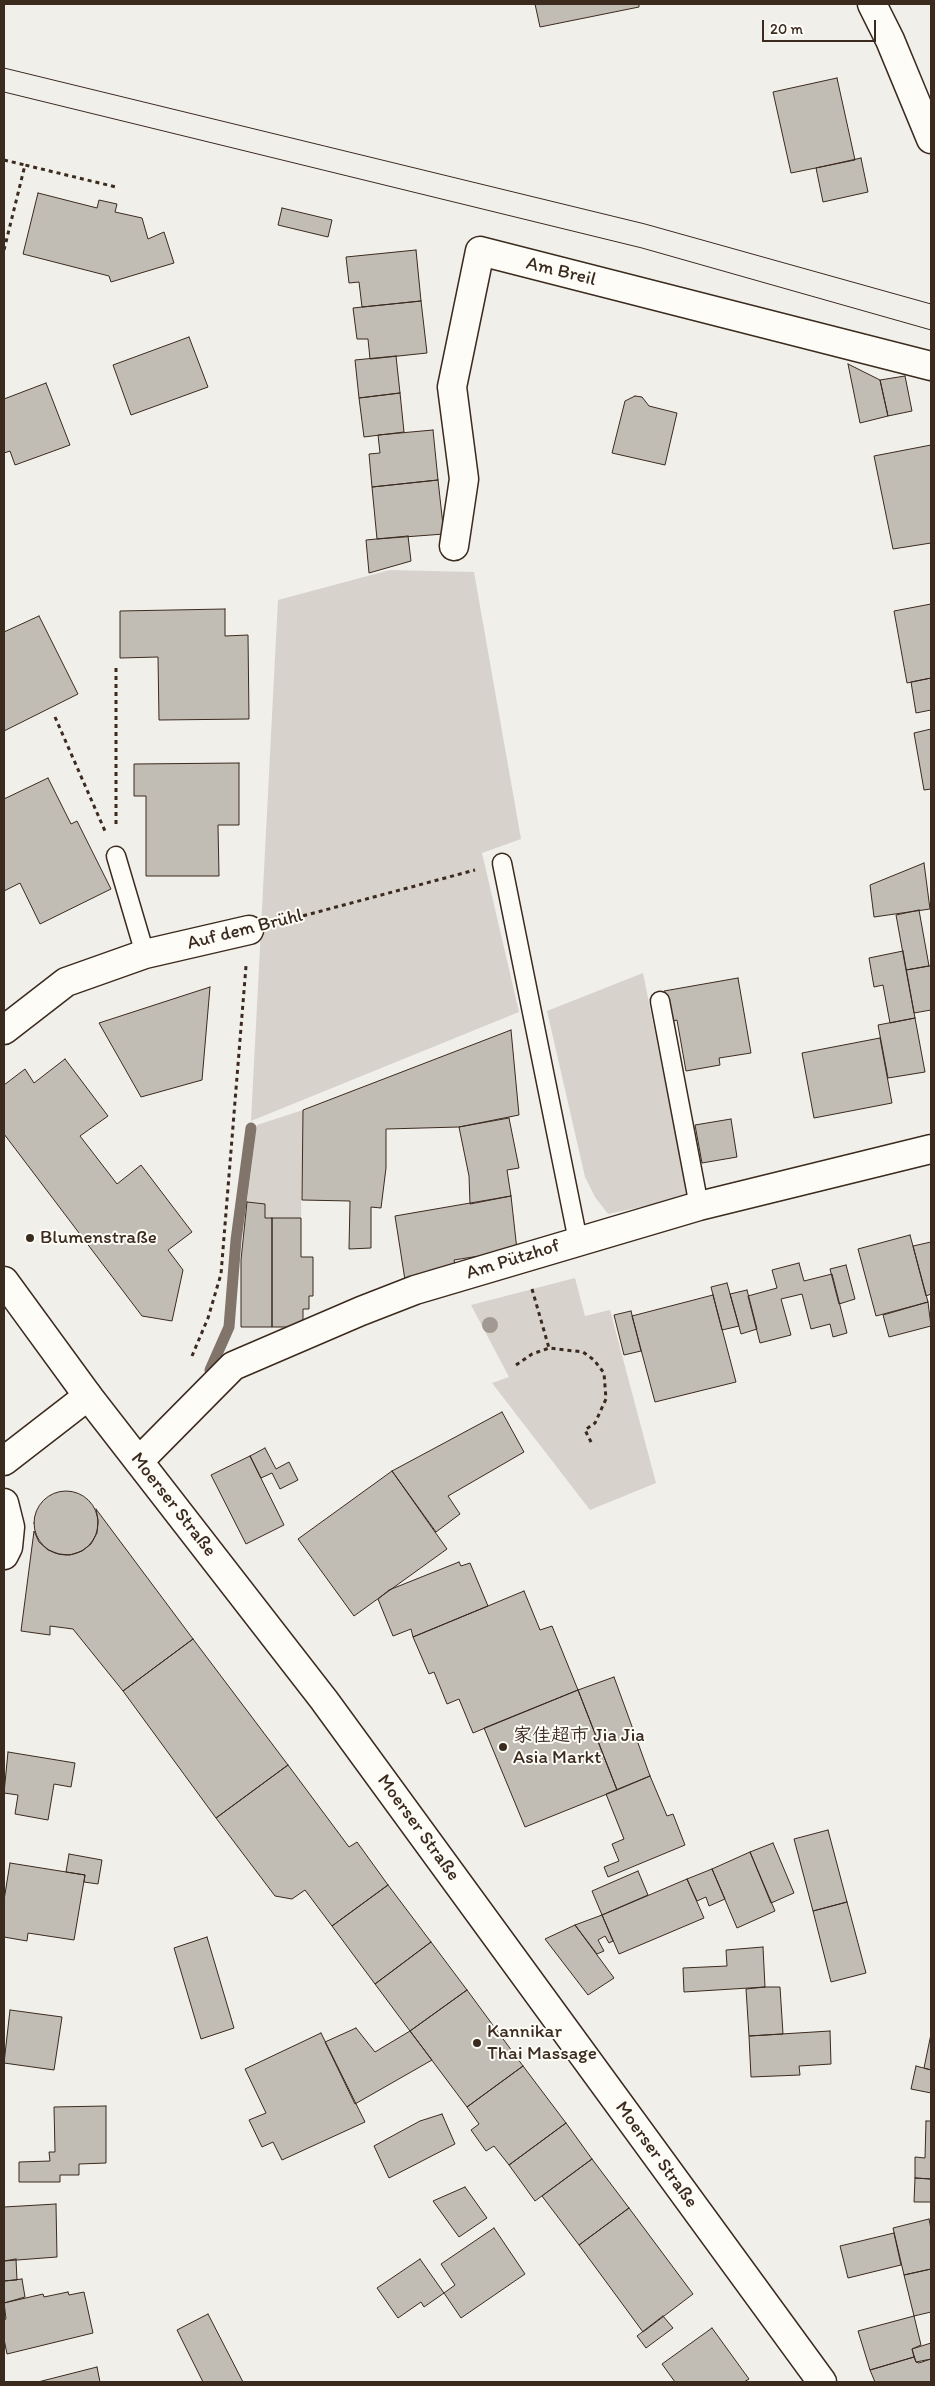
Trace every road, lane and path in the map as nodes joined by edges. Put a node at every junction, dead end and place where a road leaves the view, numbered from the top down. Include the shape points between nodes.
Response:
1 (872, 4) edge
2 (931, 139) edge
3 (4, 160) edge
4 (25, 165) junction
5 (116, 187) dead end
6 (4, 250) edge
7 (931, 366) edge
8 (454, 546) dead end
9 (116, 668) dead end
10 (55, 717) dead end
11 (116, 856) junction
12 (502, 863) joint
13 (249, 930) junction
14 (145, 954) junction
15 (660, 1001) dead end
16 (4, 1030) edge
17 (931, 1149) edge
18 (699, 1206) junction
19 (578, 1241) junction
20 (523, 1257) junction
21 (4, 1281) edge
22 (549, 1348) junction
23 (190, 1361) dead end
24 (516, 1365) dead end
25 (88, 1396) junction
26 (592, 1444) dead end
27 (4, 1461) edge
28 (139, 1461) junction
29 (4, 1503) edge
30 (4, 1555) edge
31 (822, 2382) edge

1 - 2 street
3 - 4 path
4 - 5 path
4 - 6 path
7 - 8 street, Am Breil via 480,251 452,387 464,479
9 - 11 path
10 - 11 path
11 - 14 lane
12 - 13 path, Auf dem Brühl
12 - 19 lane
13 - 14 street, Auf dem Brühl
13 - 23 path via 221,1274 208,1318
14 - 16 street, Auf dem Brühl via 66,982
15 - 18 lane
17 - 18 street, Am Pützhof
18 - 19 street, Am Pützhof
19 - 20 street, Am Pützhof
20 - 22 path
20 - 28 street, Am Pützhof via 360,1306 233,1366
21 - 25 street, Moerser Straße
22 - 24 path
22 - 26 path via 583,1352 604,1373 606,1399 595,1423 585,1430
25 - 27 street
25 - 28 street, Moerser Straße
28 - 31 street, Moerser Straße via 324,1700
29 - 30 street via 10,1526

